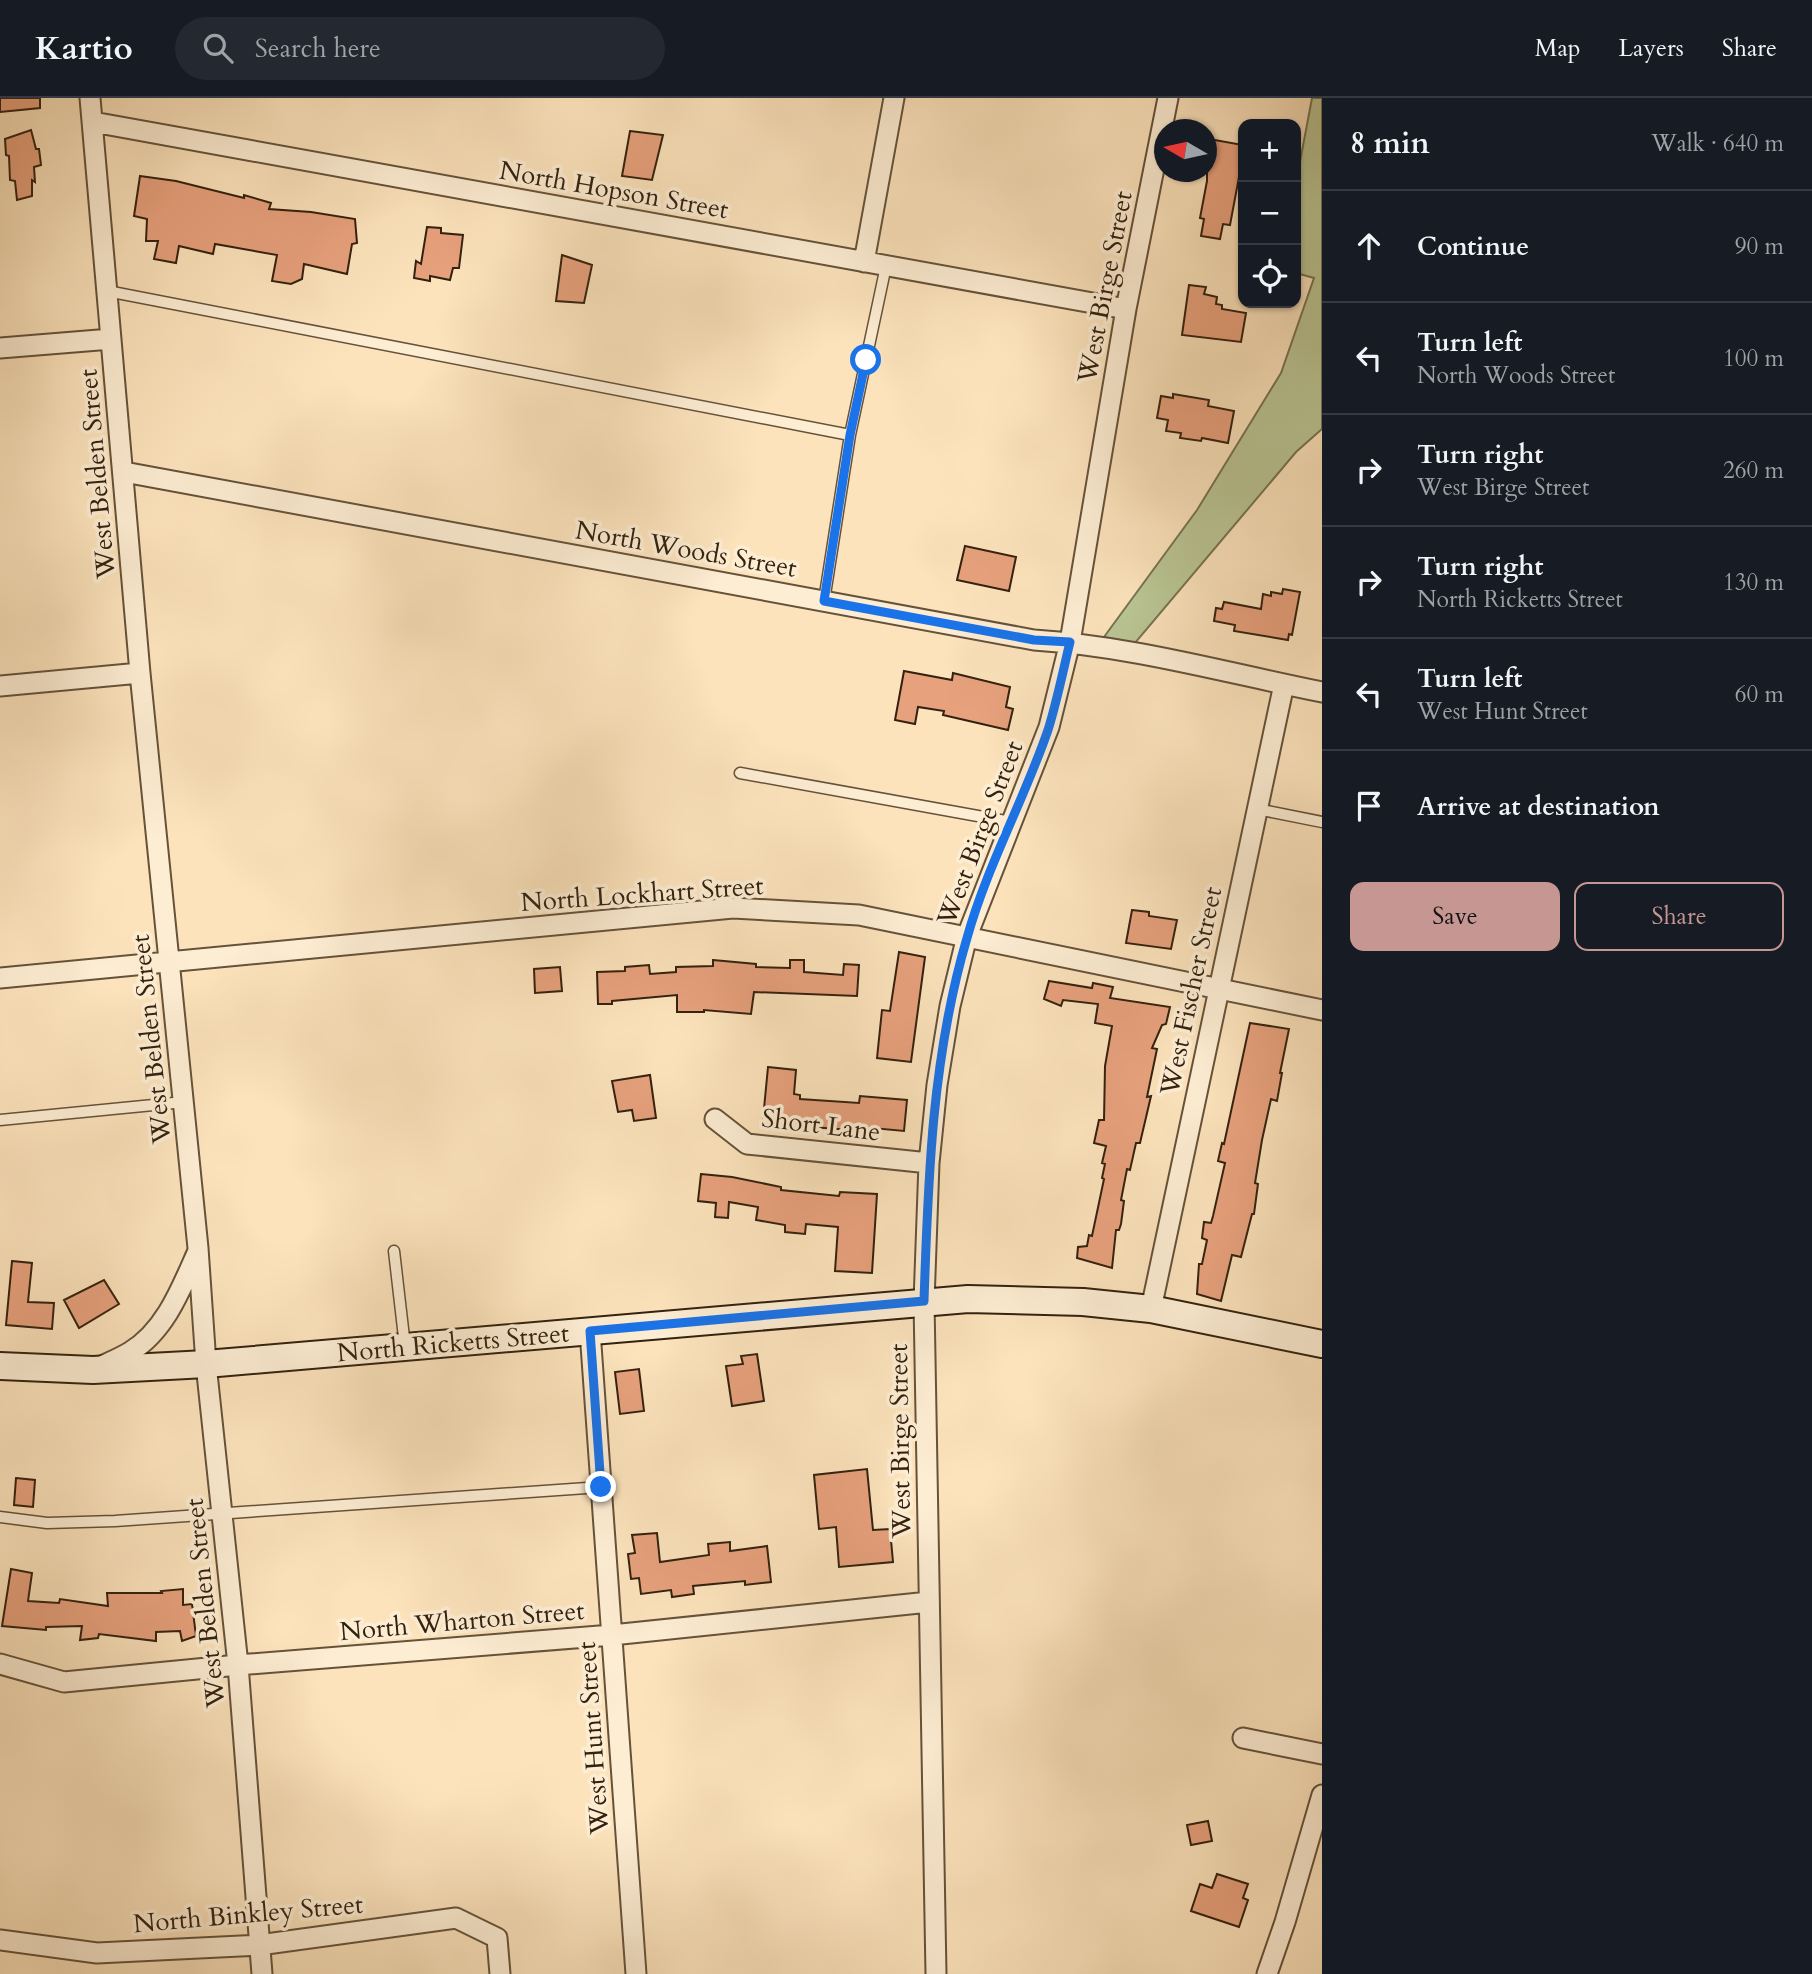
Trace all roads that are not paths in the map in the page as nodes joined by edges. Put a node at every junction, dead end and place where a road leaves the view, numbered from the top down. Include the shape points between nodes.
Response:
1 (90, 98) edge
2 (894, 98) edge
3 (1168, 98) edge
4 (93, 122) junction
5 (864, 262) junction
6 (886, 266) junction
7 (107, 291) junction
8 (1126, 309) junction
9 (111, 339) junction
10 (0, 348) edge
11 (850, 435) junction
12 (124, 472) junction
13 (824, 601) junction
14 (1070, 642) junction
15 (140, 673) junction
16 (1284, 684) junction
17 (0, 686) edge
18 (1322, 692) edge
19 (740, 772) dead end
20 (1257, 809) junction
21 (1322, 821) edge
22 (1011, 822) junction
23 (967, 936) junction
24 (169, 962) junction
25 (0, 978) edge
26 (1218, 989) junction
27 (1322, 1010) edge
28 (184, 1102) junction
29 (715, 1119) dead end
30 (0, 1120) edge
31 (929, 1163) junction
32 (198, 1248) junction
33 (394, 1251) dead end
34 (924, 1301) junction
35 (1151, 1309) junction
36 (590, 1331) junction
37 (1322, 1344) edge
38 (405, 1347) junction
39 (206, 1364) junction
40 (0, 1366) edge
41 (93, 1370) junction
42 (601, 1487) junction
43 (222, 1513) junction
44 (0, 1517) edge
45 (929, 1602) junction
46 (612, 1635) junction
47 (0, 1664) edge
48 (238, 1665) junction
49 (1243, 1738) dead end
50 (1322, 1754) edge
51 (1322, 1795) edge
52 (0, 1940) edge
53 (259, 1945) junction
54 (262, 1974) edge
55 (500, 1974) edge
56 (636, 1974) edge
57 (936, 1974) edge
58 (1267, 1974) edge

1 - 4 street, West Belden Street
2 - 5 street
3 - 8 street, West Birge Street
4 - 5 street, North Hopson Street
4 - 7 street, West Belden Street
5 - 6 street, North Hopson Street
6 - 8 street, North Hopson Street
6 - 11 lane
7 - 9 street, West Belden Street
7 - 11 lane
8 - 14 street, West Birge Street
9 - 10 street
9 - 12 street, West Belden Street
11 - 13 lane
12 - 13 street, North Woods Street
12 - 15 street, West Belden Street
13 - 14 street, North Woods Street via 1034,640
14 - 16 street, North Woods Street
14 - 22 street, West Birge Street via 1049,727
15 - 17 street
15 - 24 street, West Belden Street
16 - 18 street, North Woods Street
16 - 20 street, West Fischer Street
19 - 22 lane
20 - 21 lane
20 - 26 street, West Fischer Street
22 - 23 street, West Birge Street
23 - 24 street, North Lockhart Street via 859,915 733,908
23 - 26 street, North Lockhart Street
23 - 31 street, West Birge Street via 950,1006
24 - 25 street, North Lockhart Street
24 - 28 street, West Belden Street
26 - 27 street, North Lockhart Street
26 - 35 street, West Fischer Street
28 - 30 lane
28 - 32 street, West Belden Street
29 - 31 street, Short Lane via 747,1144
31 - 34 street, West Birge Street
32 - 39 street, West Belden Street
32 - 41 street via 176,1300 157,1327 132,1351
33 - 38 lane
34 - 35 street, North Ricketts Street via 1083,1302
34 - 36 street, North Ricketts Street
34 - 45 street, West Birge Street
35 - 37 street, North Ricketts Street
36 - 38 street, North Ricketts Street
36 - 42 street, West Hunt Street
38 - 39 street, North Ricketts Street
39 - 41 street, North Ricketts Street
39 - 43 street, West Belden Street
40 - 41 street, North Ricketts Street
42 - 43 lane
42 - 46 street, West Hunt Street
43 - 44 lane via 47,1524
43 - 48 street, West Belden Street
45 - 46 street, North Wharton Street
45 - 57 street, West Birge Street
46 - 48 street, North Wharton Street
46 - 56 street, West Hunt Street
47 - 48 street, North Wharton Street via 64,1682
48 - 53 street, West Belden Street
49 - 50 street
51 - 58 street
52 - 53 street, North Binkley Street via 97,1953
53 - 54 street, West Belden Street
53 - 55 street, North Binkley Street via 456,1919 497,1938

